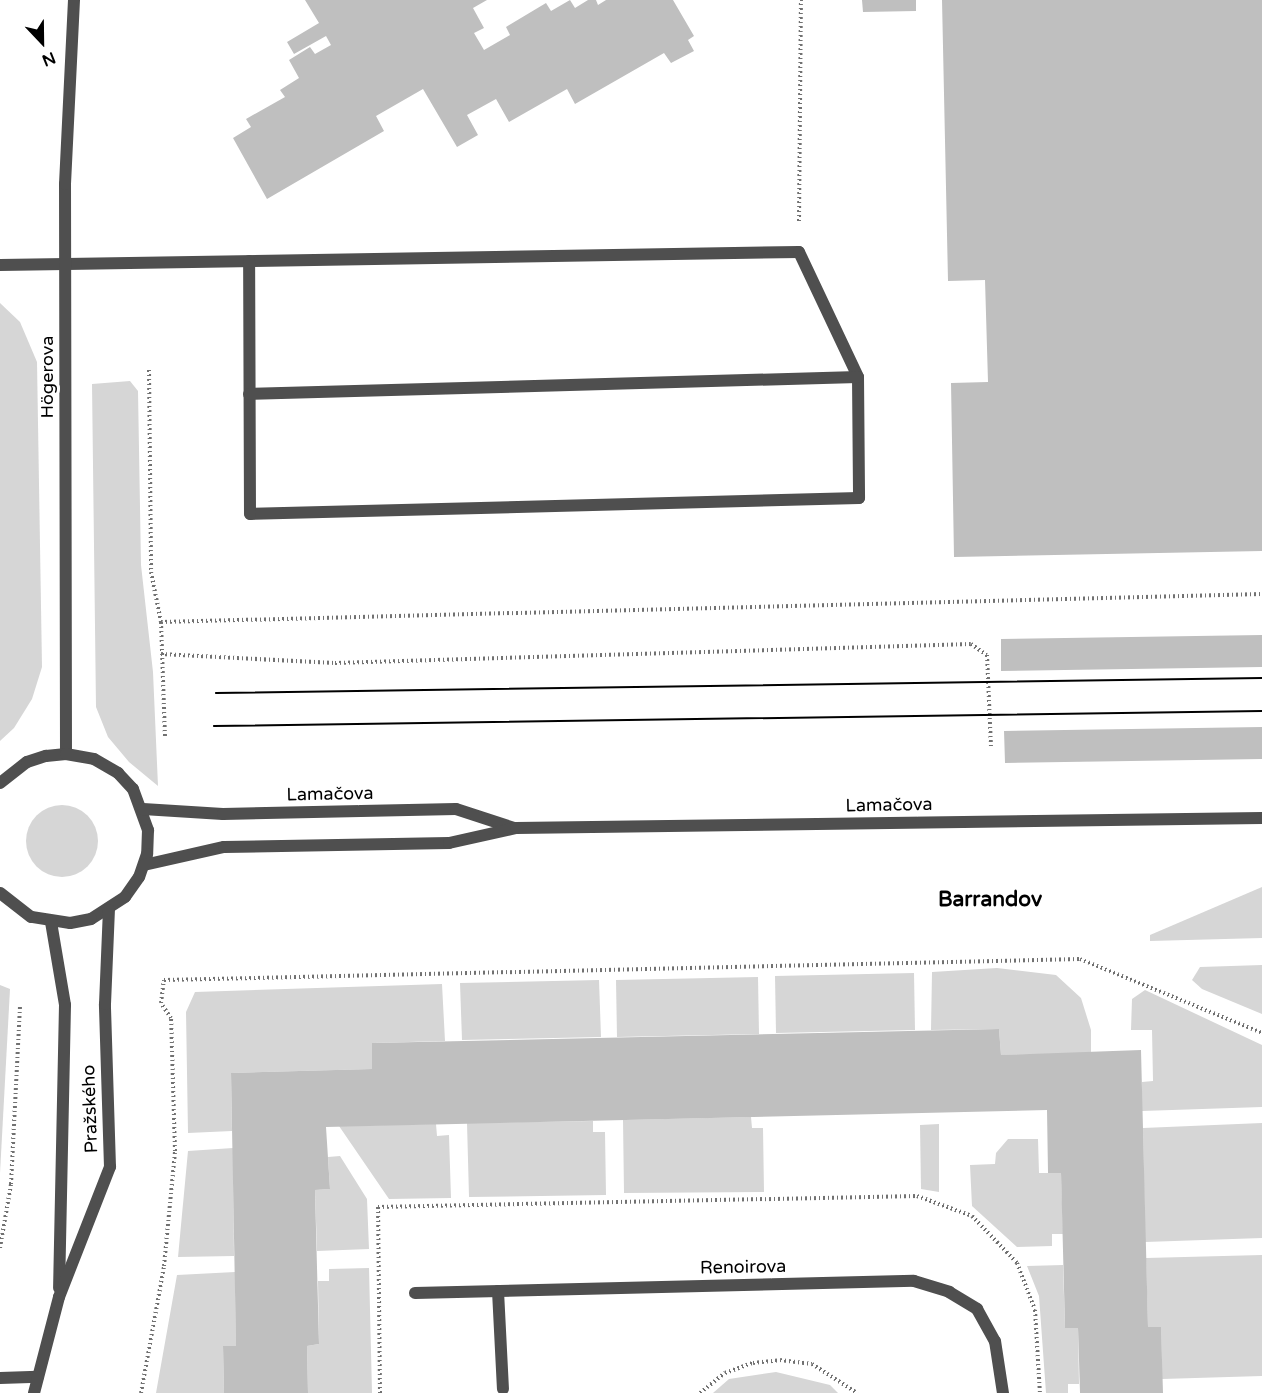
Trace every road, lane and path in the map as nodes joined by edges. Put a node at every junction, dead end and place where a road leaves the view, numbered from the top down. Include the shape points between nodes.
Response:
1 (74, 0) edge
2 (801, 0) edge
3 (799, 252) junction
4 (249, 261) junction
5 (66, 264) junction
6 (0, 265) edge
7 (148, 370) dead end
8 (858, 377) junction
9 (249, 394) junction
10 (1262, 594) edge
11 (161, 622) junction
12 (161, 654) junction
13 (165, 739) dead end
14 (991, 747) dead end
15 (66, 754) junction
16 (0, 783) edge
17 (143, 809) junction
18 (1262, 818) edge
19 (516, 828) junction
20 (144, 864) junction
21 (0, 893) edge
22 (109, 910) junction
23 (51, 922) junction
24 (20, 1005) dead end
25 (1262, 1034) edge
26 (0, 1248) edge
27 (498, 1290) junction
28 (415, 1293) dead end
29 (59, 1297) junction
30 (38, 1377) junction
31 (0, 1378) edge
32 (503, 1389) dead end
33 (34, 1393) edge
34 (141, 1393) edge
35 (380, 1393) edge
36 (700, 1393) edge
37 (857, 1393) edge
38 (1003, 1393) edge
39 (1040, 1393) edge

1 - 5 street, Högerova
2 - 3 path
3 - 4 street
3 - 8 street
4 - 5 street
4 - 9 street
5 - 6 street
5 - 15 street, Högerova
7 - 11 path via 151,572
8 - 9 street
8 - 9 street via 859,498 250,514
10 - 11 path
11 - 12 path
12 - 13 path
12 - 14 path via 335,663 971,644 987,655
15 - 16 street via 27,762
15 - 17 street via 94,759 118,773
17 - 19 street, Lamačova via 223,814 456,809
17 - 20 street via 148,830
18 - 19 street, Lamačova
19 - 20 street, Lamačova via 449,843 224,847
20 - 22 street via 125,897
21 - 23 street via 12,906
22 - 23 street via 91,919
22 - 29 street, Pražského via 105,1004 110,1167
23 - 29 street, Pražského via 65,1005
24 - 26 path via 11,1184
25 - 34 path via 1080,959 164,980 162,1003 171,1018 175,1151 164,1266
27 - 28 street, Renoirova
27 - 32 street
27 - 38 street, Renoirova via 914,1281 949,1292 977,1310 994,1341
29 - 30 street, Pražského
30 - 31 street
30 - 33 street, Pražského
35 - 39 path via 378,1207 917,1196 972,1216 1017,1263 1035,1310
36 - 37 path via 725,1373 753,1363 780,1360 812,1364

